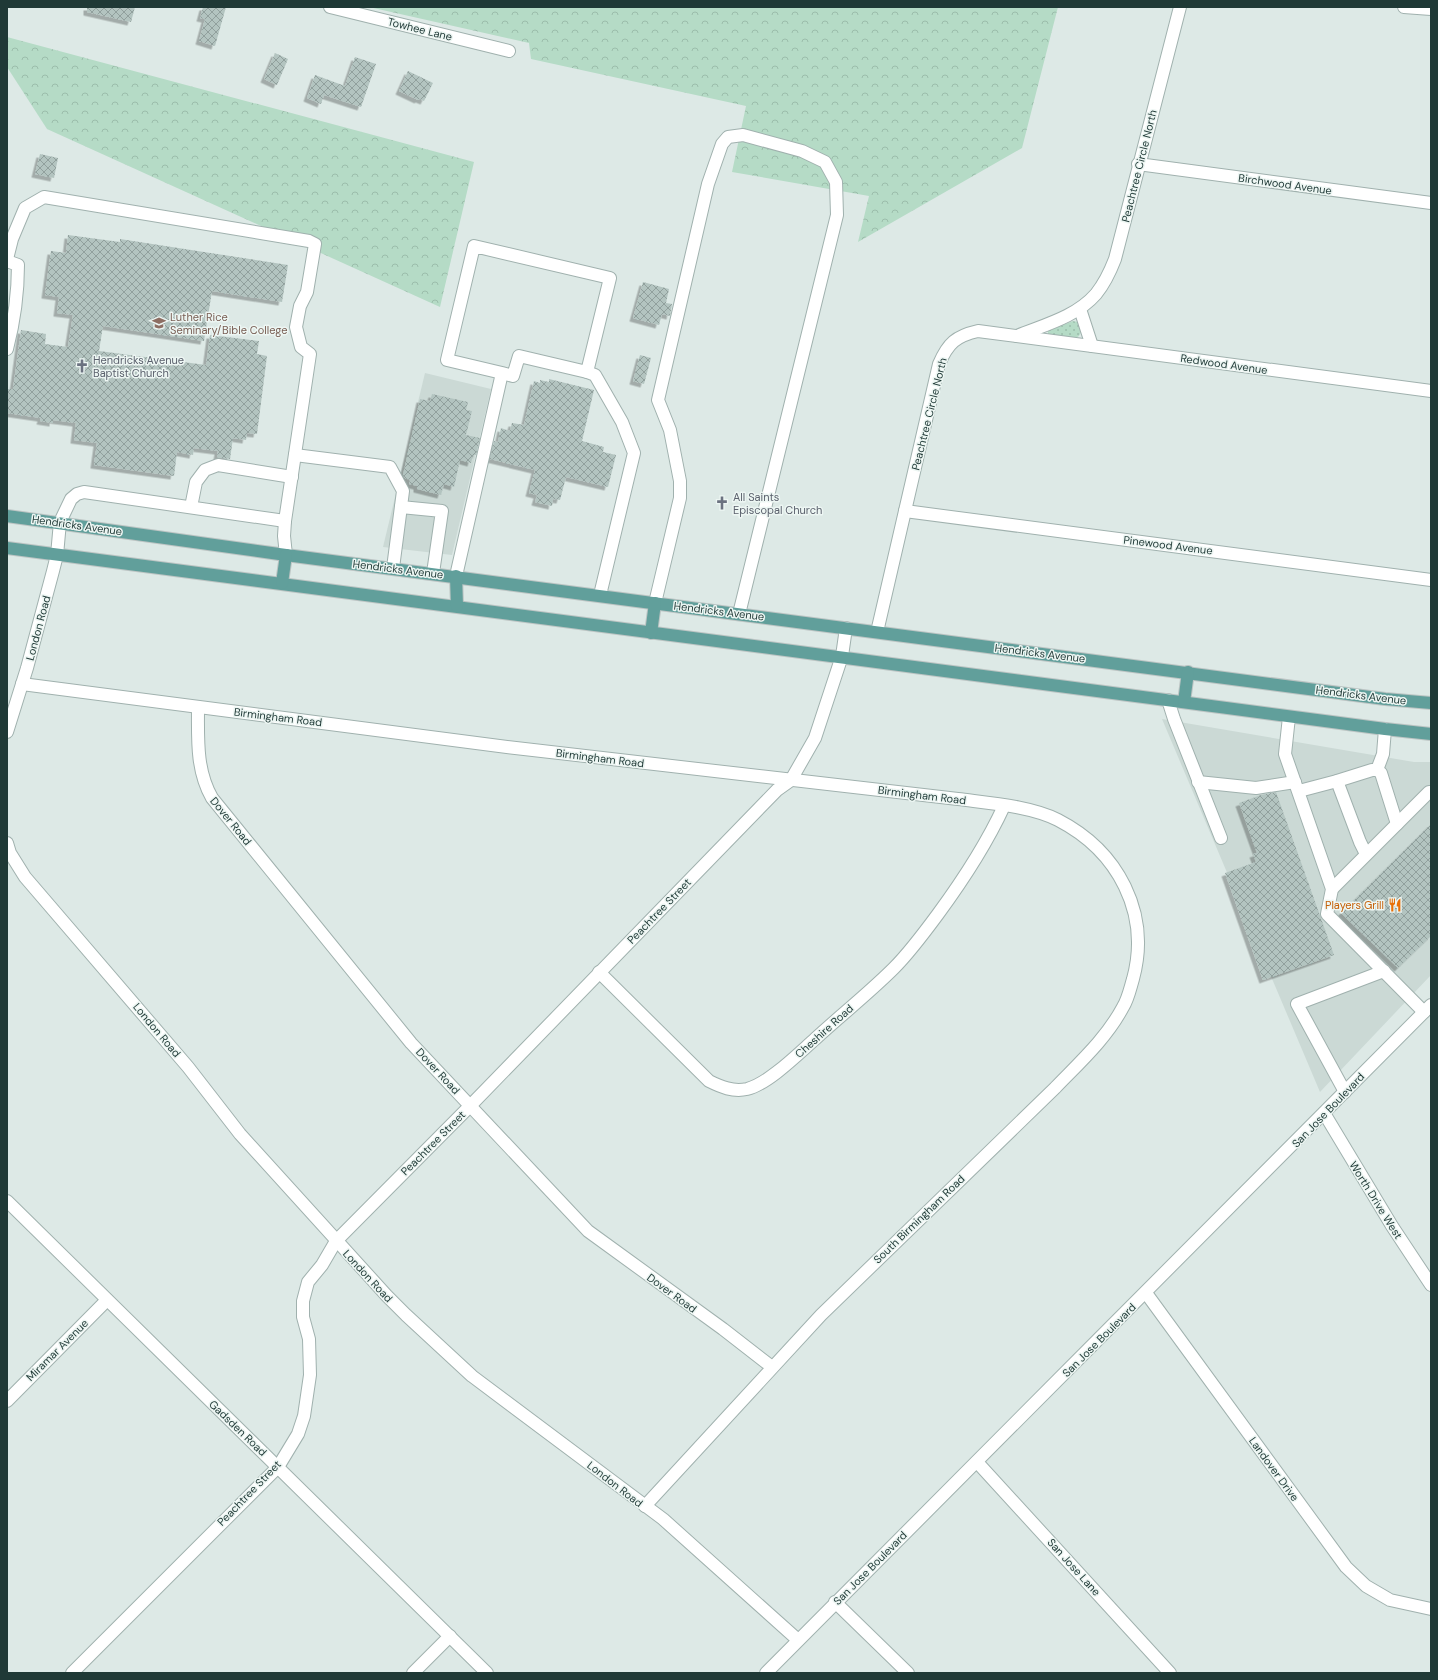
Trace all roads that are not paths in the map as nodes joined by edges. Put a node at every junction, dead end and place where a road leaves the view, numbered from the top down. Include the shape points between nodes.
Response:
1 (330, 7) edge
2 (1180, 7) edge
3 (1404, 7) edge
4 (1431, 9) edge
5 (509, 51) dead end
6 (1138, 164) junction
7 (1431, 203) edge
8 (7, 260) edge
9 (1080, 309) junction
10 (1016, 336) junction
11 (1092, 346) junction
12 (7, 349) edge
13 (587, 372) junction
14 (502, 373) junction
15 (1431, 391) edge
16 (295, 455) junction
17 (292, 477) junction
18 (191, 507) junction
19 (401, 508) junction
20 (905, 511) junction
21 (7, 516) edge
22 (285, 521) junction
23 (60, 522) junction
24 (7, 548) edge
25 (57, 555) junction
26 (286, 555) junction
27 (393, 568) junction
28 (434, 573) junction
29 (456, 576) junction
30 (1431, 580) edge
31 (282, 583) junction
32 (600, 595) junction
33 (655, 603) junction
34 (457, 606) junction
35 (739, 614) junction
36 (846, 628) junction
37 (877, 632) junction
38 (651, 633) junction
39 (842, 656) junction
40 (1188, 672) junction
41 (22, 684) junction
42 (1168, 700) junction
43 (1184, 702) junction
44 (1431, 703) edge
45 (198, 707) junction
46 (1289, 716) junction
47 (1385, 729) junction
48 (7, 732) edge
49 (1431, 734) edge
50 (1377, 770) junction
51 (791, 780) junction
52 (1337, 781) junction
53 (1198, 782) junction
54 (1297, 787) junction
55 (1431, 792) edge
56 (1004, 806) junction
57 (1397, 824) junction
58 (1221, 838) dead end
59 (7, 843) edge
60 (1366, 854) junction
61 (1332, 889) junction
62 (1134, 908) joint
63 (1384, 971) junction
64 (599, 972) junction
65 (1427, 1008) edge
66 (1345, 1092) junction
67 (470, 1106) junction
68 (1324, 1113) junction
69 (7, 1201) edge
70 (336, 1241) junction
71 (1431, 1285) edge
72 (1146, 1293) junction
73 (107, 1300) junction
74 (772, 1367) junction
75 (7, 1401) edge
76 (977, 1462) junction
77 (278, 1467) junction
78 (645, 1506) junction
79 (835, 1602) junction
80 (1431, 1609) edge
81 (450, 1636) junction
82 (798, 1640) junction
83 (72, 1673) edge
84 (414, 1673) edge
85 (487, 1673) edge
86 (766, 1673) edge
87 (908, 1673) edge
88 (1170, 1673) edge

1 - 5 street, Towhee Lane
2 - 6 street, Peachtree Circle North
3 - 4 street
6 - 7 street, Birchwood Avenue
6 - 9 street, Peachtree Circle North via 1115,259 1096,295
8 - 12 street via 18,264 18,277
8 - 16 street via 12,239 25,208 44,197 315,244 307,292 300,306 296,327 301,347 310,354
9 - 10 street, Peachtree Circle North via 1071,315
9 - 11 street
10 - 11 street, Redwood Avenue
10 - 20 street, Peachtree Circle North via 978,331 964,334 946,349 939,364
11 - 15 street, Redwood Avenue
13 - 14 street via 519,356 513,376
13 - 14 street via 610,278 474,246 446,360
13 - 32 street via 595,374 622,422 634,453
14 - 29 street
16 - 17 street
16 - 19 street via 390,467 403,491
17 - 18 street via 218,466 205,470 196,482
17 - 22 street
18 - 22 street
18 - 23 street via 84,492 71,499
19 - 27 street
19 - 28 street via 442,511
20 - 30 street, Pinewood Avenue
20 - 37 street, Peachtree Circle North
21 - 23 main road, Hendricks Avenue
22 - 26 street
23 - 25 street, London Road
23 - 26 main road, Hendricks Avenue
24 - 25 main road
25 - 31 main road
25 - 41 street, London Road
26 - 27 main road, Hendricks Avenue
26 - 31 main road
27 - 28 main road, Hendricks Avenue
28 - 29 main road, Hendricks Avenue
29 - 32 main road, Hendricks Avenue
29 - 34 main road
31 - 34 main road
32 - 33 main road, Hendricks Avenue
33 - 35 main road, Hendricks Avenue
33 - 35 street via 680,498 680,481 670,430 658,400 708,184 722,144 728,137 743,135 802,151 825,162 836,182 837,215
33 - 38 main road
34 - 38 main road
35 - 36 main road, Hendricks Avenue
36 - 37 main road, Hendricks Avenue
36 - 39 street, Peachtree Street
37 - 40 main road, Hendricks Avenue
38 - 39 main road
39 - 42 main road
39 - 51 street, Peachtree Street via 815,738
40 - 43 main road
40 - 44 main road, Hendricks Avenue
41 - 45 street, Birmingham Road
41 - 48 street, London Road
42 - 43 main road
42 - 53 street
43 - 46 main road
45 - 51 street, Birmingham Road
45 - 67 street, Dover Road via 200,770 212,798 411,1043
46 - 47 main road
46 - 54 street via 1285,754
47 - 49 main road
47 - 50 street via 1383,754
50 - 52 street
50 - 57 street via 1381,773
51 - 56 street, Birmingham Road
51 - 64 street, Peachtree Street via 771,796
52 - 54 street
52 - 60 street
53 - 54 street via 1256,788
53 - 58 street
54 - 61 street
55 - 57 street
56 - 62 street, Birmingham Road via 1036,812 1082,834 1110,862 1125,886
56 - 64 street, Cheshire Road via 982,850 956,889 894,968 792,1060 762,1083 748,1089 723,1088 709,1082
57 - 60 street
59 - 70 street, London Road via 10,854 25,877 188,1067 240,1134
60 - 61 street
61 - 63 street via 1328,914
62 - 74 street, South Birmingham Road via 1138,948 1136,967 1124,1006 1102,1038 1055,1088 821,1315
63 - 65 street
63 - 66 street via 1297,1004
64 - 67 street, Peachtree Street
65 - 66 street, San Jose Boulevard
66 - 68 street, San Jose Boulevard
67 - 70 street, Peachtree Street
67 - 74 street, Dover Road via 588,1231 724,1329
68 - 71 street, Worth Drive West
68 - 72 street, San Jose Boulevard
69 - 73 street, Gadsden Road
70 - 77 street, Peachtree Street via 308,1282 303,1301 303,1316 309,1338 310,1375 304,1416 298,1434
70 - 78 street, London Road via 406,1315 472,1376
72 - 76 street, San Jose Boulevard
72 - 80 street, Landover Drive via 1346,1567 1366,1586 1390,1600
73 - 75 street, Miramar Avenue
73 - 77 street, Gadsden Road
74 - 78 street, South Birmingham Road
76 - 79 street, San Jose Boulevard
76 - 88 street, San Jose Lane
77 - 81 street, Gadsden Road
77 - 83 street, Peachtree Street
78 - 82 street, London Road via 663,1519
79 - 82 street, San Jose Boulevard
79 - 87 street
81 - 84 street
81 - 85 street, Gadsden Road
82 - 86 street, San Jose Boulevard

